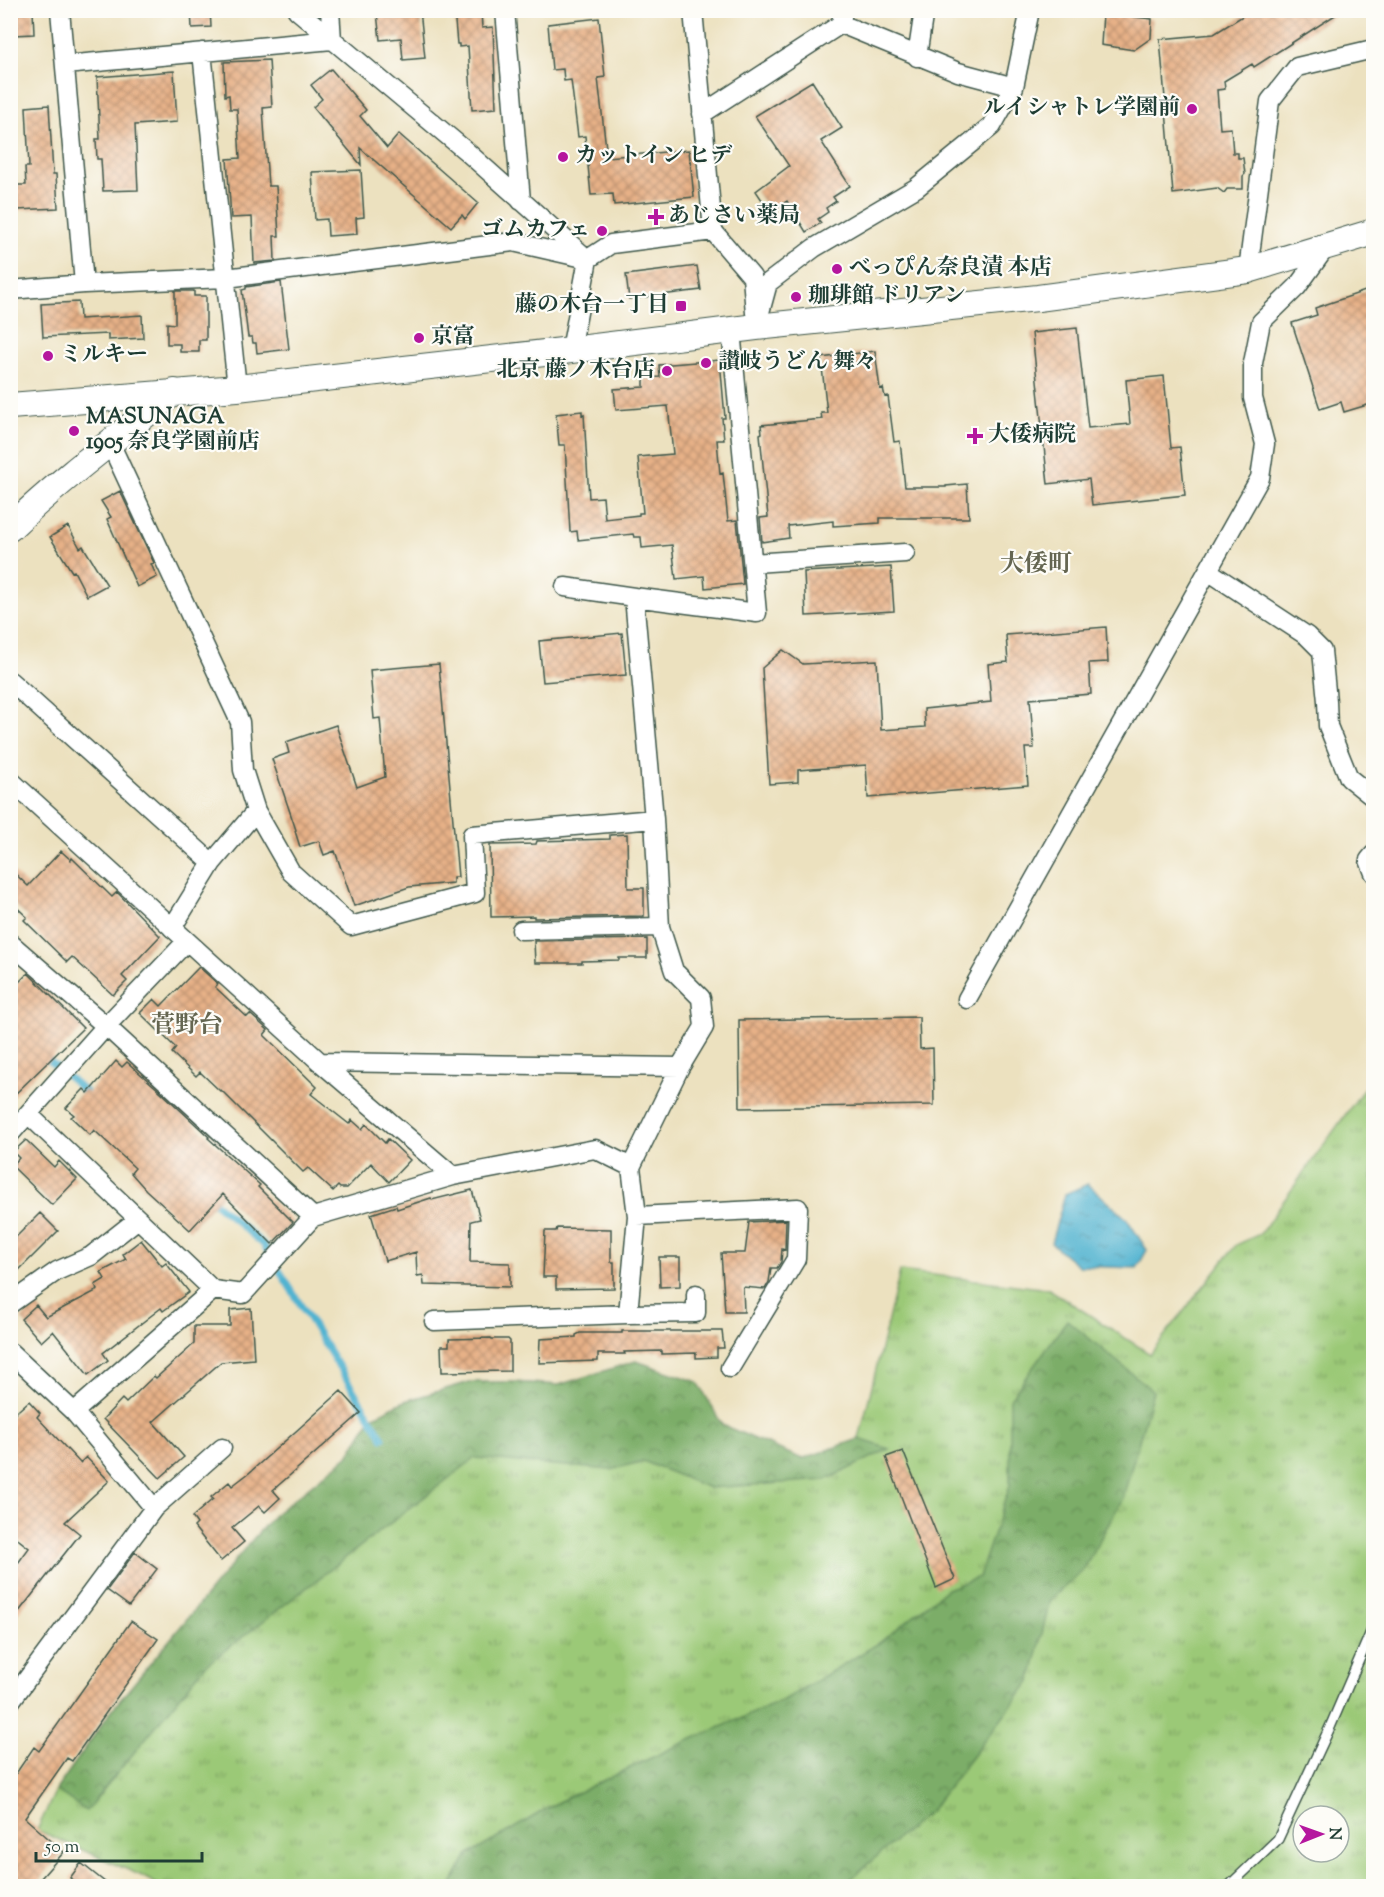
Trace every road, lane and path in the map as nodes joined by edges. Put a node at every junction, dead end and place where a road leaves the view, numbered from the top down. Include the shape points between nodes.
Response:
1 (60, 10) edge
2 (297, 10) edge
3 (330, 10) edge
4 (505, 10) edge
5 (693, 10) edge
6 (924, 10) edge
7 (1030, 10) edge
8 (842, 17) edge
9 (332, 40) junction
10 (1373, 49) edge
11 (202, 52) junction
12 (918, 57) junction
13 (66, 65) junction
14 (1014, 87) junction
15 (702, 114) junction
16 (521, 201) junction
17 (712, 231) junction
18 (1374, 232) edge
19 (1326, 247) junction
20 (588, 259) junction
21 (1248, 270) junction
22 (226, 278) junction
23 (84, 284) junction
24 (10, 290) edge
25 (756, 327) junction
26 (730, 330) junction
27 (571, 350) junction
28 (237, 388) junction
29 (174, 392) junction
30 (10, 406) edge
31 (110, 443) junction
32 (10, 528) edge
33 (905, 553) dead end
34 (753, 563) junction
35 (1208, 571) junction
36 (565, 587) dead end
37 (634, 597) junction
38 (10, 681) edge
39 (10, 780) edge
40 (1374, 798) edge
41 (256, 811) junction
42 (654, 819) junction
43 (1374, 854) edge
44 (212, 863) junction
45 (1374, 873) edge
46 (660, 927) junction
47 (172, 928) junction
48 (521, 930) dead end
49 (187, 941) junction
50 (14, 953) edge
51 (967, 999) dead end
52 (106, 1026) junction
53 (320, 1062) junction
54 (680, 1067) junction
55 (28, 1114) junction
56 (10, 1134) edge
57 (631, 1167) junction
58 (453, 1176) junction
59 (637, 1216) junction
60 (314, 1217) junction
61 (138, 1219) junction
62 (213, 1290) junction
63 (696, 1294) dead end
64 (10, 1304) edge
65 (628, 1314) junction
66 (434, 1321) dead end
67 (10, 1352) edge
68 (730, 1368) dead end
69 (74, 1412) junction
70 (222, 1448) dead end
71 (154, 1508) junction
72 (1374, 1625) edge
73 (10, 1702) edge
74 (1229, 1887) edge

1 - 13 street
2 - 9 street
3 - 9 street
4 - 16 street
5 - 15 street
6 - 12 street
7 - 14 street
8 - 12 street
8 - 15 street
9 - 11 street
9 - 16 street
10 - 21 street via 1297,67 1270,101
11 - 13 street
11 - 22 street
12 - 14 street
13 - 23 street
14 - 25 street via 992,126 916,188 814,248 768,283
15 - 17 street
16 - 20 street
17 - 20 street via 611,244
17 - 25 street via 752,277
18 - 19 street
19 - 21 street
19 - 35 street via 1296,287 1261,322 1253,363 1253,398 1265,444 1260,478
20 - 22 street via 513,242
20 - 27 street
21 - 25 street via 1038,298
22 - 23 street
22 - 28 street
23 - 24 street
25 - 26 street
26 - 27 street
26 - 34 street
27 - 28 street
28 - 29 street
29 - 30 street
29 - 31 street
31 - 32 street
31 - 41 street via 240,722 243,771
33 - 34 street
34 - 37 street via 757,613
35 - 40 street via 1307,636 1322,651 1328,726 1349,778
35 - 51 street
36 - 37 street
37 - 42 street
38 - 44 street
39 - 47 street
41 - 42 street via 291,872 351,926 475,893 472,835
41 - 44 street
42 - 46 street
43 - 45 street via 1369,860
44 - 47 street
46 - 48 street
46 - 54 street via 674,971 700,998 704,1027
47 - 49 street
49 - 52 street
49 - 53 street
50 - 52 street
52 - 55 street
52 - 60 street
53 - 54 street
53 - 58 street
54 - 57 street
55 - 56 street
55 - 61 street
57 - 58 street via 596,1149
57 - 59 street
58 - 60 street
59 - 65 street
59 - 68 street via 798,1208 796,1258
60 - 62 street via 243,1294
61 - 62 street
61 - 64 street via 91,1256 57,1271
62 - 69 street
63 - 65 street via 696,1313
65 - 66 street
67 - 69 street
69 - 71 street
70 - 71 street
71 - 73 street
72 - 74 lane via 1278,1839

